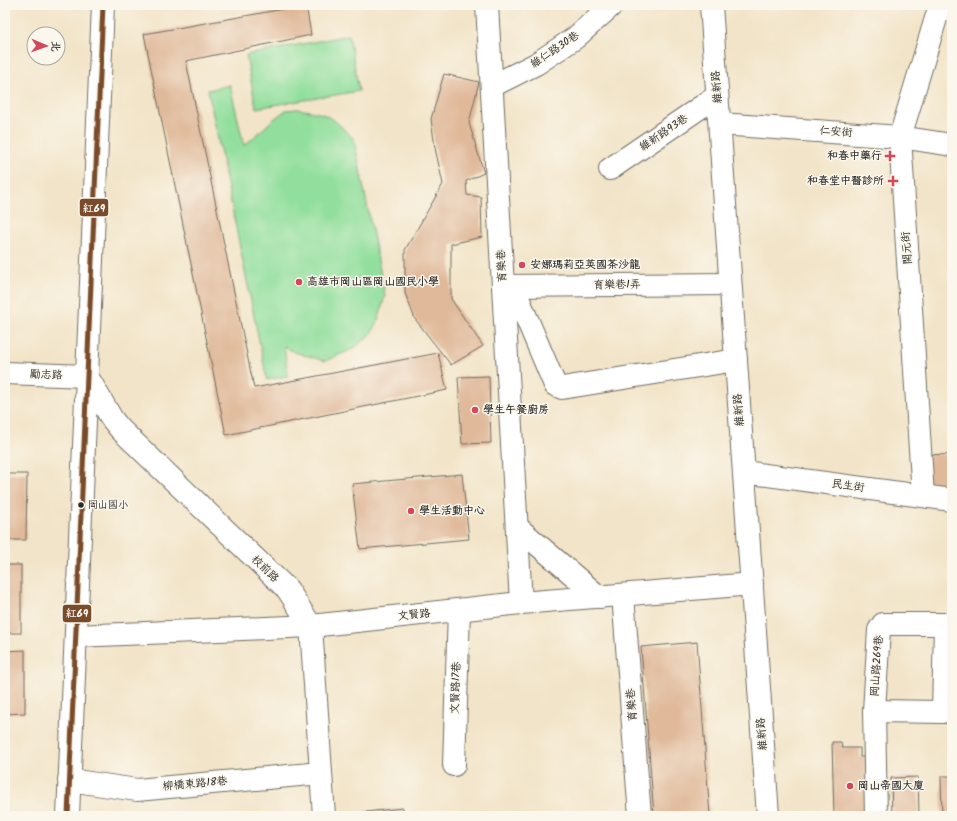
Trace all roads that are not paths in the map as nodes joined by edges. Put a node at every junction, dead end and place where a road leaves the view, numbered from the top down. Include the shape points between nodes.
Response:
1 (103, 5) edge
2 (488, 5) edge
3 (612, 5) edge
4 (711, 5) edge
5 (940, 5) edge
6 (492, 86) junction
7 (717, 96) junction
8 (720, 124) junction
9 (900, 137) junction
10 (952, 145) edge
11 (610, 169) dead end
12 (730, 284) junction
13 (508, 286) junction
14 (736, 360) junction
15 (5, 373) edge
16 (86, 376) junction
17 (744, 472) junction
18 (923, 496) junction
19 (952, 500) edge
20 (517, 527) junction
21 (752, 584) junction
22 (623, 595) junction
23 (599, 597) junction
24 (521, 603) junction
25 (459, 610) junction
26 (311, 626) junction
27 (76, 636) junction
28 (874, 711) junction
29 (454, 765) dead end
30 (321, 773) junction
31 (69, 780) junction
32 (68, 816) edge
33 (324, 816) edge
34 (640, 816) edge
35 (768, 816) edge
36 (876, 816) edge

1 - 16 street
2 - 6 street, 育樂巷
3 - 6 street, 維仁路30巷 via 575,38 536,64
4 - 7 street, 維新路
5 - 9 street, 開元街
6 - 13 street, 育樂巷
7 - 8 street, 維新路
7 - 11 street, 維新路93巷
8 - 9 street, 仁安街
8 - 12 street, 維新路
9 - 10 street, 仁安街
9 - 18 street, 開元街
12 - 13 street, 育樂巷1弄
12 - 14 street, 維新路
13 - 14 street via 555,385 562,388
13 - 20 street, 育樂巷
14 - 17 street, 維新路
15 - 16 street, 勵志路
16 - 26 street, 校前路 via 120,429 288,590
16 - 27 street
17 - 18 street, 民生街
17 - 21 street, 維新路
18 - 19 street, 民生街
20 - 23 street
20 - 24 street, 育樂巷
21 - 22 street, 文賢路
21 - 35 street, 維新路
22 - 23 street, 文賢路
22 - 34 street, 育樂巷
23 - 24 street, 文賢路
24 - 25 street, 文賢路
25 - 26 street, 文賢路
25 - 29 street, 文賢路17巷
26 - 27 street, 文賢路
26 - 30 street, 校前路
27 - 31 street
28 - 28 street, 岡山路269巷 via 879,630 883,624 945,624 943,712
28 - 36 street, 岡山路269巷
30 - 31 street, 柳橋東路18巷 via 137,790
30 - 33 street, 校前路
31 - 32 street

